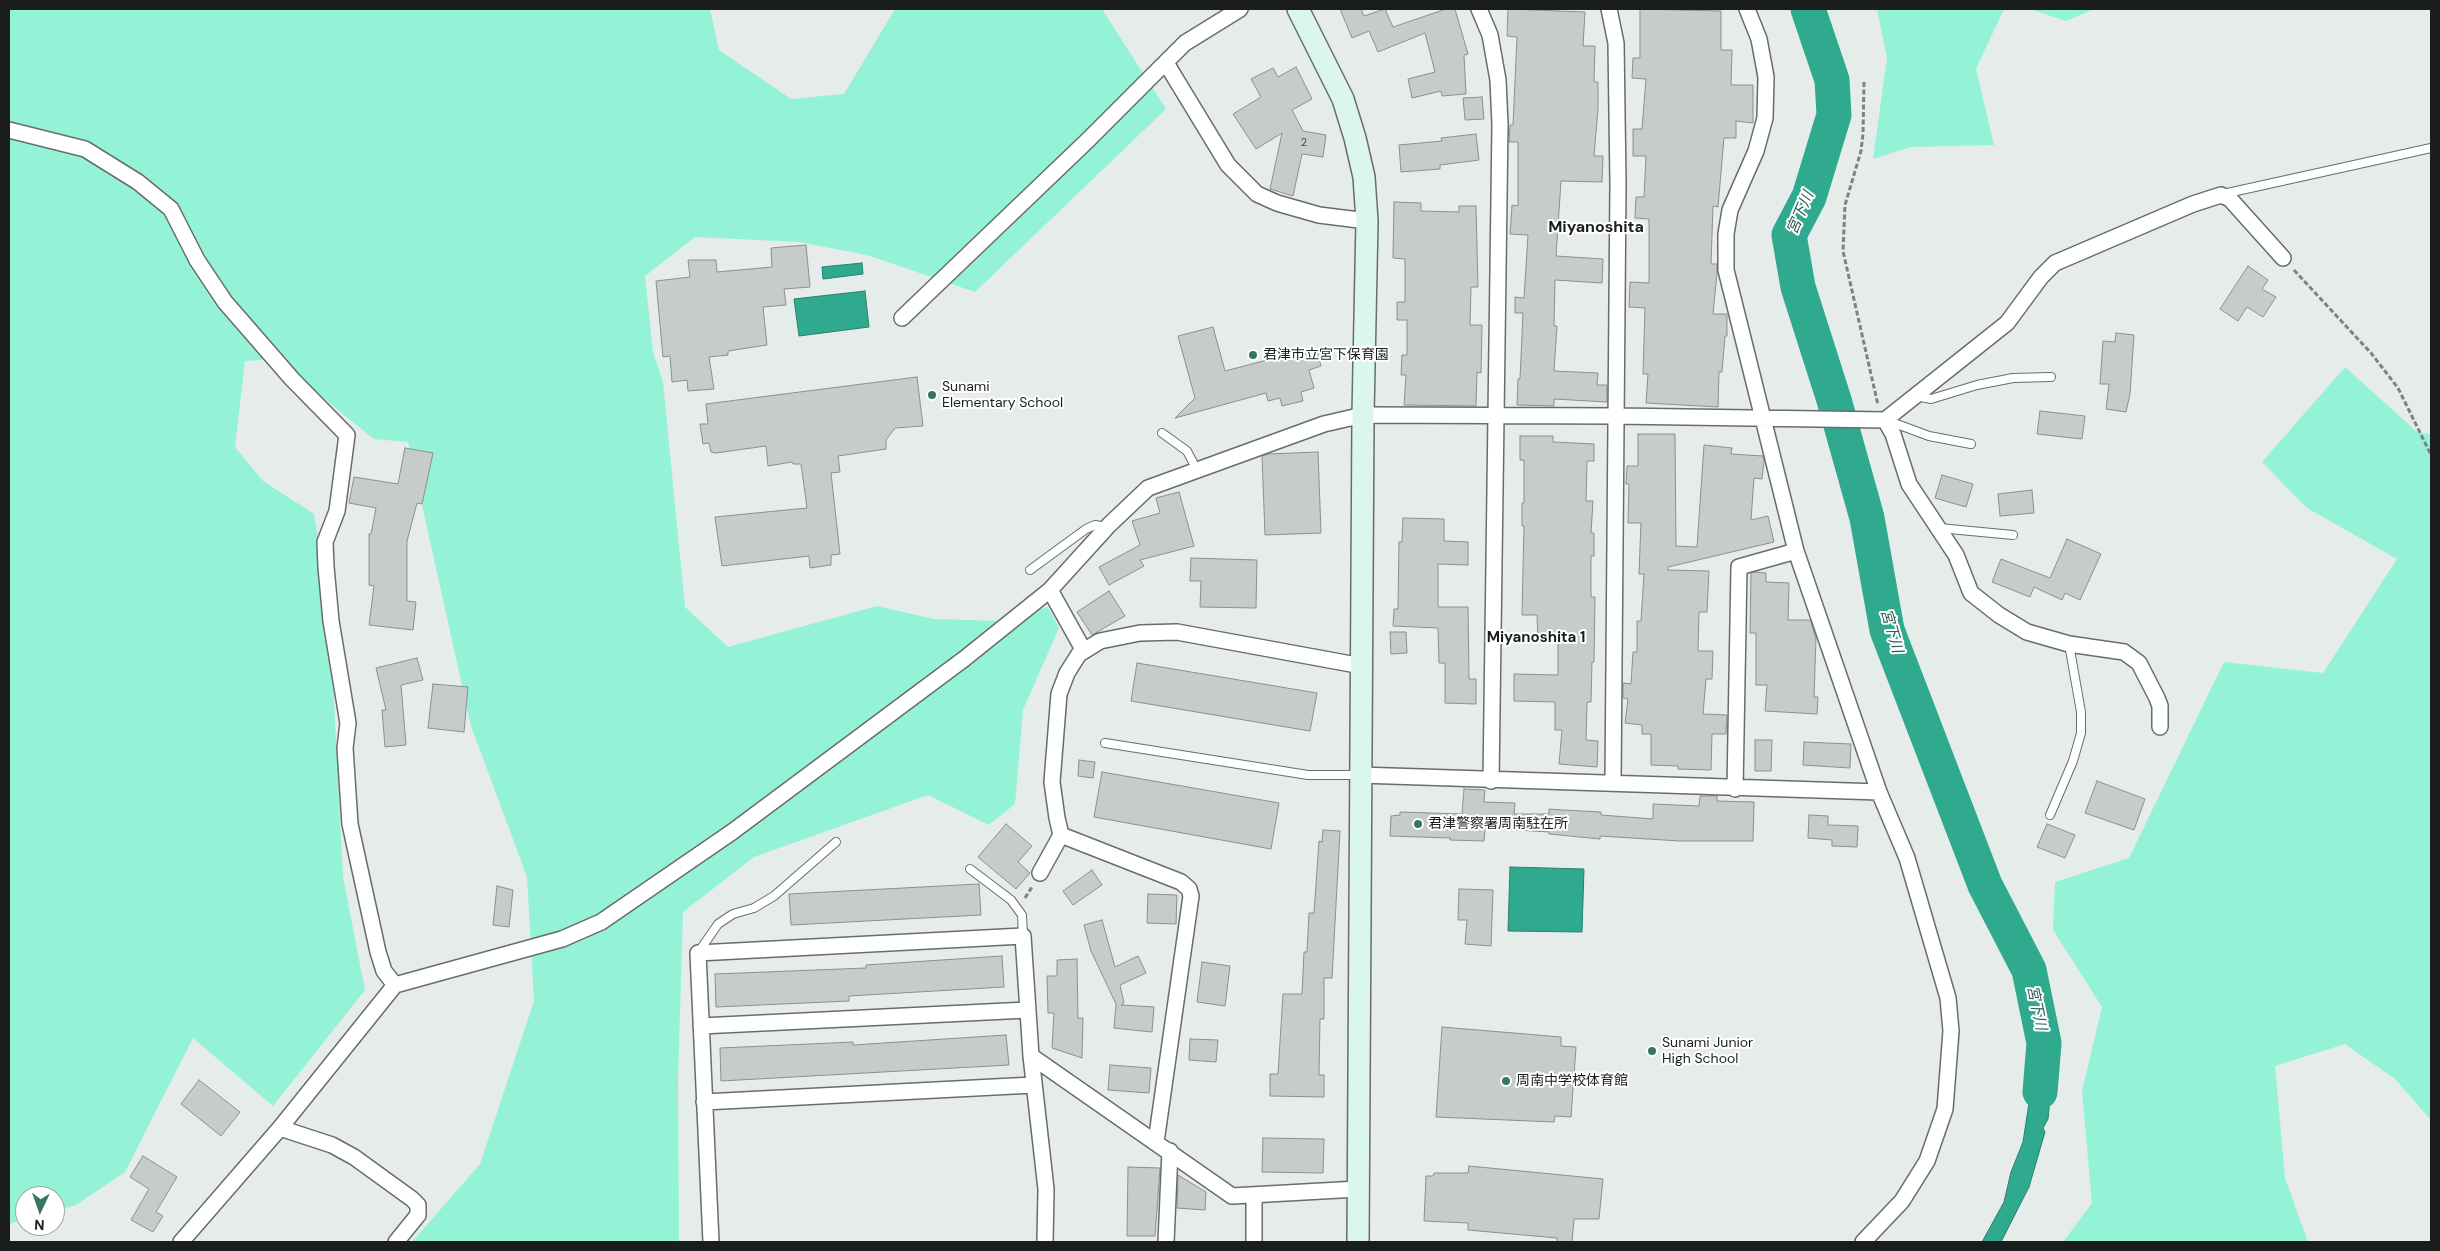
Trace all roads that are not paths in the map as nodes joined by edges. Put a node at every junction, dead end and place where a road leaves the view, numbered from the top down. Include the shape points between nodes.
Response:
1 (1240, 9) edge
2 (1298, 9) edge
3 (1479, 9) edge
4 (1609, 9) edge
5 (1747, 9) edge
6 (1166, 63) junction
7 (9, 130) edge
8 (2431, 148) edge
9 (2221, 195) junction
10 (1367, 221) junction
11 (2283, 258) road end
12 (902, 318) dead end
13 (2051, 376) dead end
14 (1916, 396) junction
15 (1363, 416) junction
16 (1496, 416) junction
17 (1617, 416) junction
18 (1764, 419) junction
19 (1885, 420) junction
20 (1162, 433) dead end
21 (1971, 444) dead end
22 (1197, 470) junction
23 (1107, 527) junction
24 (1939, 528) junction
25 (2013, 535) dead end
26 (1796, 551) junction
27 (1030, 570) dead end
28 (1050, 590) junction
29 (2069, 644) junction
30 (1084, 651) junction
31 (1362, 666) junction
32 (2160, 727) dead end
33 (1105, 743) dead end
34 (1360, 775) junction
35 (1491, 781) junction
36 (1613, 783) junction
37 (1735, 789) junction
38 (1879, 792) junction
39 (2050, 815) dead end
40 (1061, 835) junction
41 (836, 842) dead end
42 (970, 869) dead end
43 (1040, 874) road end
44 (1023, 936) junction
45 (698, 952) junction
46 (395, 985) junction
47 (1027, 1010) junction
48 (701, 1026) junction
49 (1031, 1056) junction
50 (1033, 1085) junction
51 (704, 1102) junction
52 (280, 1128) junction
53 (1156, 1142) junction
54 (1170, 1152) junction
55 (1358, 1190) junction
56 (1254, 1194) junction
57 (182, 1242) edge
58 (396, 1242) edge
59 (711, 1242) edge
60 (1045, 1242) edge
61 (1166, 1242) edge
62 (1254, 1242) edge
63 (1358, 1242) edge
64 (1863, 1242) edge

1 - 6 street via 1184,43
2 - 10 street via 1348,114 1364,177
3 - 16 street via 1490,35 1498,80
4 - 17 street via 1616,43
5 - 18 street via 1759,39 1766,77 1765,118 1756,151 1730,210 1726,270
6 - 10 street via 1228,165 1257,194 1320,215
6 - 12 street
7 - 46 street via 85,149 138,182 171,209 197,260 226,302 292,379 348,435 337,511 325,542 326,567 331,621 348,723 345,748 350,824 378,952 384,970
8 - 9 lane
9 - 11 street via 2230,199
9 - 14 street via 2056,263 2041,277 2007,323
10 - 15 street
13 - 14 lane via 2013,378 1931,399
14 - 19 street
15 - 16 street
15 - 22 street via 1324,424
15 - 31 street
16 - 17 street
16 - 35 street
17 - 18 street
17 - 36 street
18 - 19 street
18 - 26 street
19 - 21 lane via 1930,436
19 - 24 street via 1894,434 1909,484
20 - 22 lane via 1187,451
22 - 23 street via 1148,488
23 - 27 lane via 1095,525 1086,529
23 - 28 street
24 - 25 lane
24 - 29 street via 1956,555 1971,593 1998,615 2027,632
26 - 37 street via 1740,567
26 - 38 street
28 - 30 street
28 - 46 street via 964,659 732,832 601,922 562,939
29 - 32 street via 2124,652 2139,663 2160,706
29 - 39 lane via 2081,712 2081,733
30 - 31 street via 1100,641 1124,636 1177,632
30 - 40 street via 1067,672 1059,694 1052,782
31 - 34 street
33 - 34 lane via 1308,776
34 - 35 street
34 - 55 street
35 - 36 street
36 - 37 street
37 - 38 street
38 - 64 street via 1907,858 1948,998 1951,1031 1945,1108 1927,1161 1902,1201
40 - 43 street
40 - 53 street via 1181,882 1189,889 1191,896
41 - 45 lane via 774,896 718,924
42 - 44 lane via 1011,900 1022,915
44 - 45 street
44 - 47 street
45 - 48 street
46 - 52 street
47 - 48 street
47 - 49 street
48 - 51 street
49 - 50 street
49 - 53 street
50 - 51 street
50 - 60 street via 1046,1189
51 - 59 street
52 - 57 street
52 - 58 street via 332,1145 412,1199 418,1205 418,1215
53 - 54 street
54 - 56 street via 1232,1196
54 - 61 street
55 - 56 street
55 - 63 street
56 - 62 street

